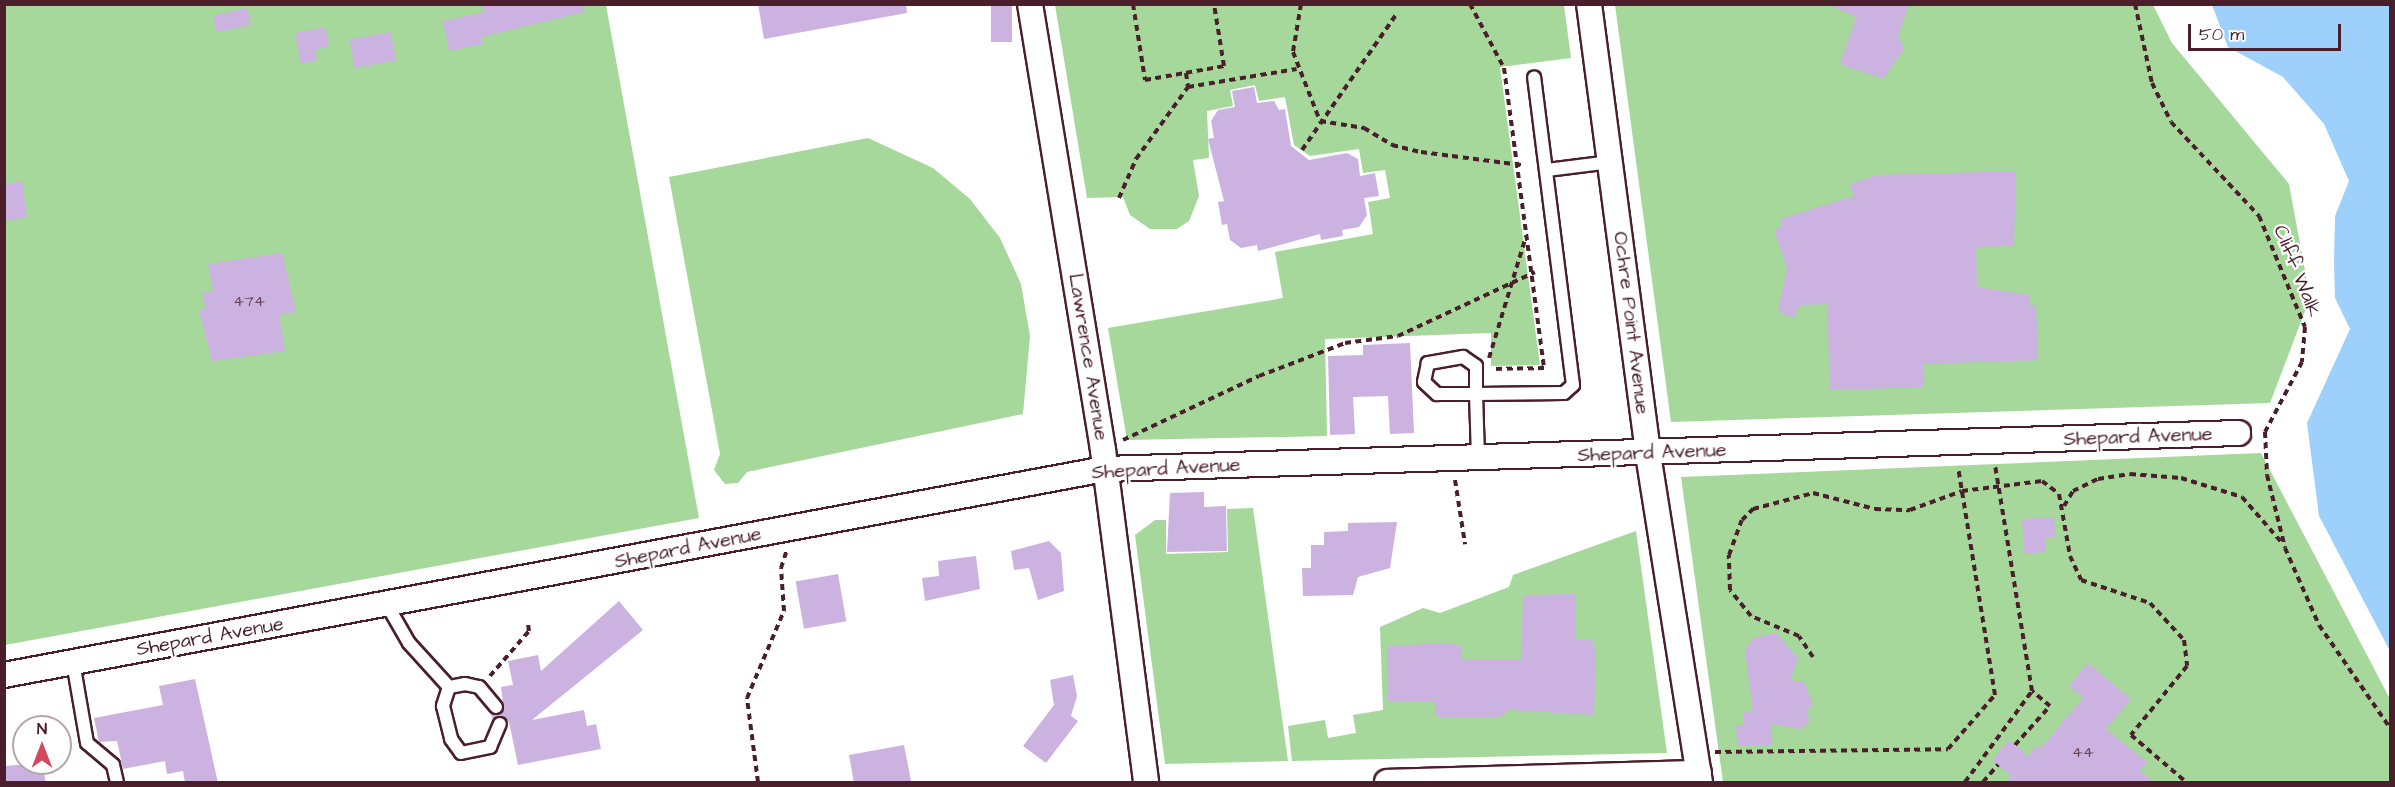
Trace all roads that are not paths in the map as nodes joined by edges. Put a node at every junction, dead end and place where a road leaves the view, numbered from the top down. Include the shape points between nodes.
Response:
1 (1030, 4) edge
2 (1589, 4) edge
3 (1534, 77) dead end
4 (1610, 162) junction
5 (1546, 170) junction
6 (1476, 394) junction
7 (2238, 433) dead end
8 (1648, 454) junction
9 (1468, 458) junction
10 (1104, 460) junction
11 (386, 603) junction
12 (73, 662) junction
13 (4, 675) edge
14 (450, 687) junction
15 (496, 707) dead end
16 (500, 724) dead end
17 (1698, 769) edge
18 (117, 783) edge
19 (1146, 783) edge
20 (1387, 783) edge

1 - 10 street, Lawrence Avenue
2 - 4 street, Ochre Point Avenue
3 - 5 lane
4 - 5 lane
4 - 8 street, Ochre Point Avenue
5 - 6 lane via 1573,386 1564,393
6 - 6 lane via 1472,361 1444,358 1428,363 1428,390
6 - 9 lane
7 - 8 street, Shepard Avenue
8 - 9 street, Shepard Avenue
8 - 17 street, Ochre Point Avenue
9 - 10 street, Shepard Avenue
10 - 11 street, Shepard Avenue
10 - 19 street, Lawrence Avenue
11 - 12 street, Shepard Avenue
11 - 14 lane via 409,642
12 - 13 street, Shepard Avenue
12 - 18 lane via 87,743 113,765
14 - 15 lane via 479,687
14 - 16 lane via 443,706 445,723 461,753 478,754 490,747
17 - 20 street

